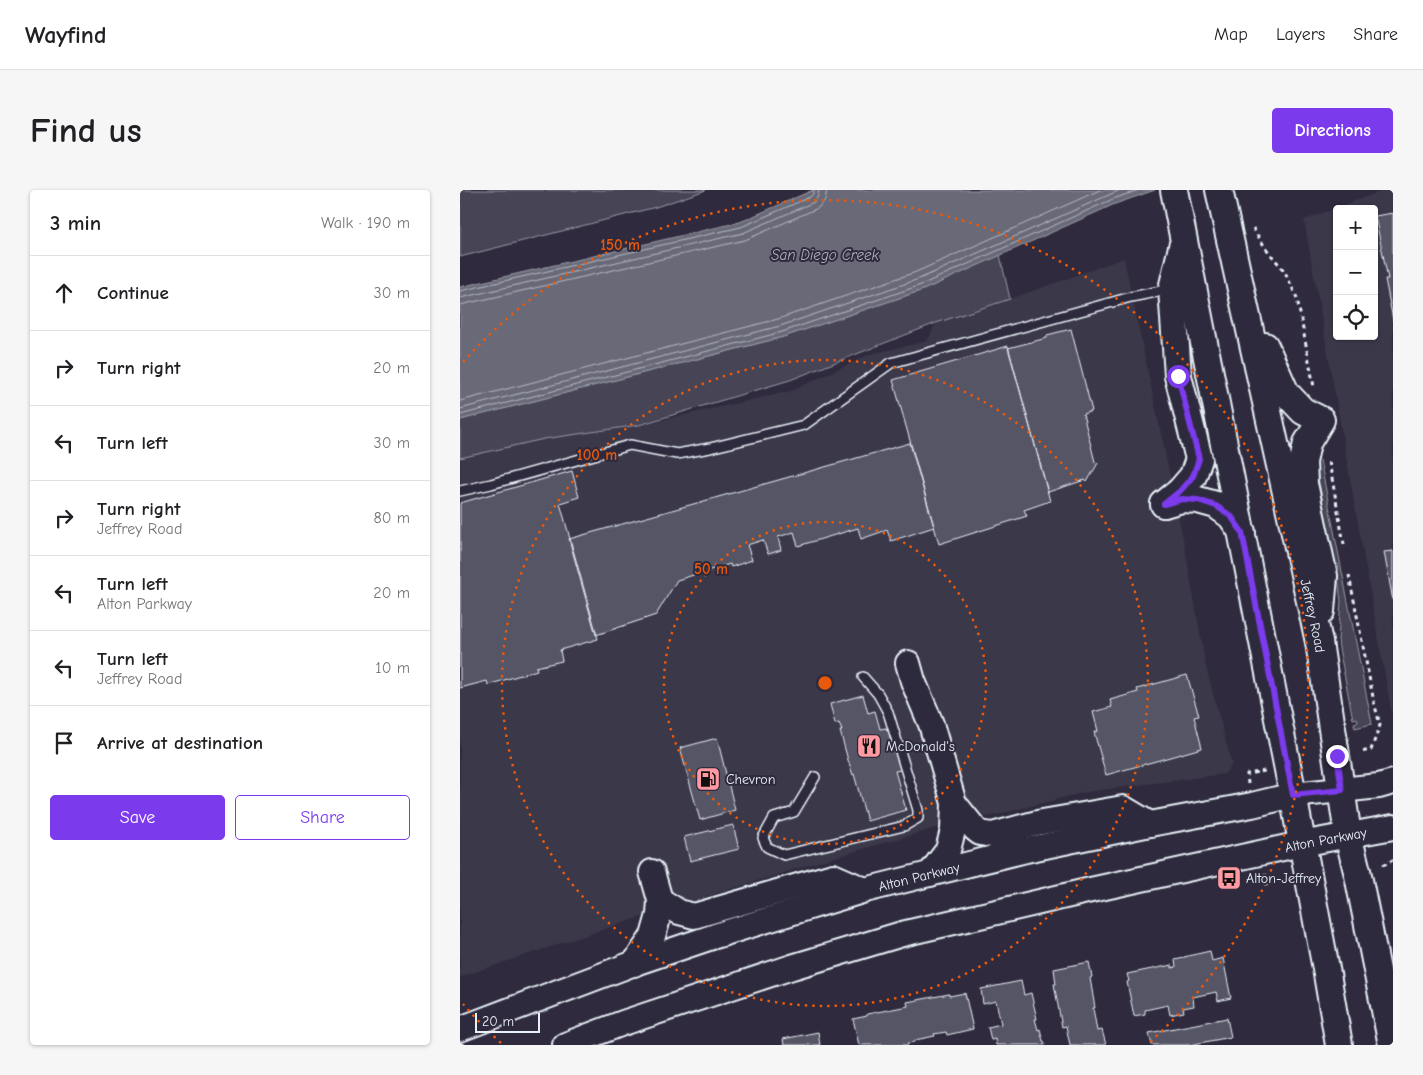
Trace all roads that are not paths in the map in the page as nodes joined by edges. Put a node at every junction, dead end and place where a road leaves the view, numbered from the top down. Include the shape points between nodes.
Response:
1 (1174, 190) edge
2 (1219, 190) edge
3 (1183, 287) junction
4 (1245, 307) junction
5 (460, 491) edge
6 (1242, 532) junction
7 (1319, 642) junction
8 (908, 663) dead end
9 (863, 677) dead end
10 (816, 777) dead end
11 (1393, 782) edge
12 (1342, 790) junction
13 (1293, 795) junction
14 (954, 803) junction
15 (1150, 824) junction
16 (1393, 827) edge
17 (1348, 835) junction
18 (1301, 844) junction
19 (652, 872) dead end
20 (930, 874) junction
21 (865, 890) junction
22 (660, 900) junction
23 (634, 964) junction
24 (460, 1029) edge
25 (565, 1045) edge
26 (1339, 1045) edge
27 (1392, 1045) edge

1 - 3 main road via 1184,240
2 - 4 main road, Jeffrey Road
3 - 5 lane via 1103,305 891,363 804,425 677,454 630,445
3 - 6 main road
3 - 6 main road via 1178,376 1199,459 1193,476 1164,504 1182,499 1216,506 1231,516
4 - 7 main road, Jeffrey Road
4 - 7 main road via 1286,393 1303,411 1321,420 1307,443 1303,462 1304,484 1324,576
6 - 13 main road
7 - 12 main road, Jeffrey Road
8 - 14 main road via 931,724
9 - 10 lane via 888,712 918,818 904,826 784,855 767,847 763,838 774,818 794,812
11 - 12 main road, Alton Parkway
12 - 13 main road, Alton Parkway
12 - 17 main road, Jeffrey Road
13 - 15 main road, Alton Parkway
13 - 18 main road
14 - 15 main road via 980,834 992,835 1037,823 1123,808
14 - 20 main road via 948,850
15 - 20 main road, Alton Parkway
16 - 17 main road, Alton Parkway
17 - 18 main road, Alton Parkway
17 - 27 main road, Jeffrey Road
18 - 25 main road, Alton Parkway via 902,934 792,967
18 - 26 main road
19 - 22 main road
20 - 21 main road, Alton Parkway
21 - 22 main road via 833,876 694,916 679,912
21 - 23 main road, Alton Parkway
22 - 23 main road via 653,936
23 - 24 main road, Alton Parkway

